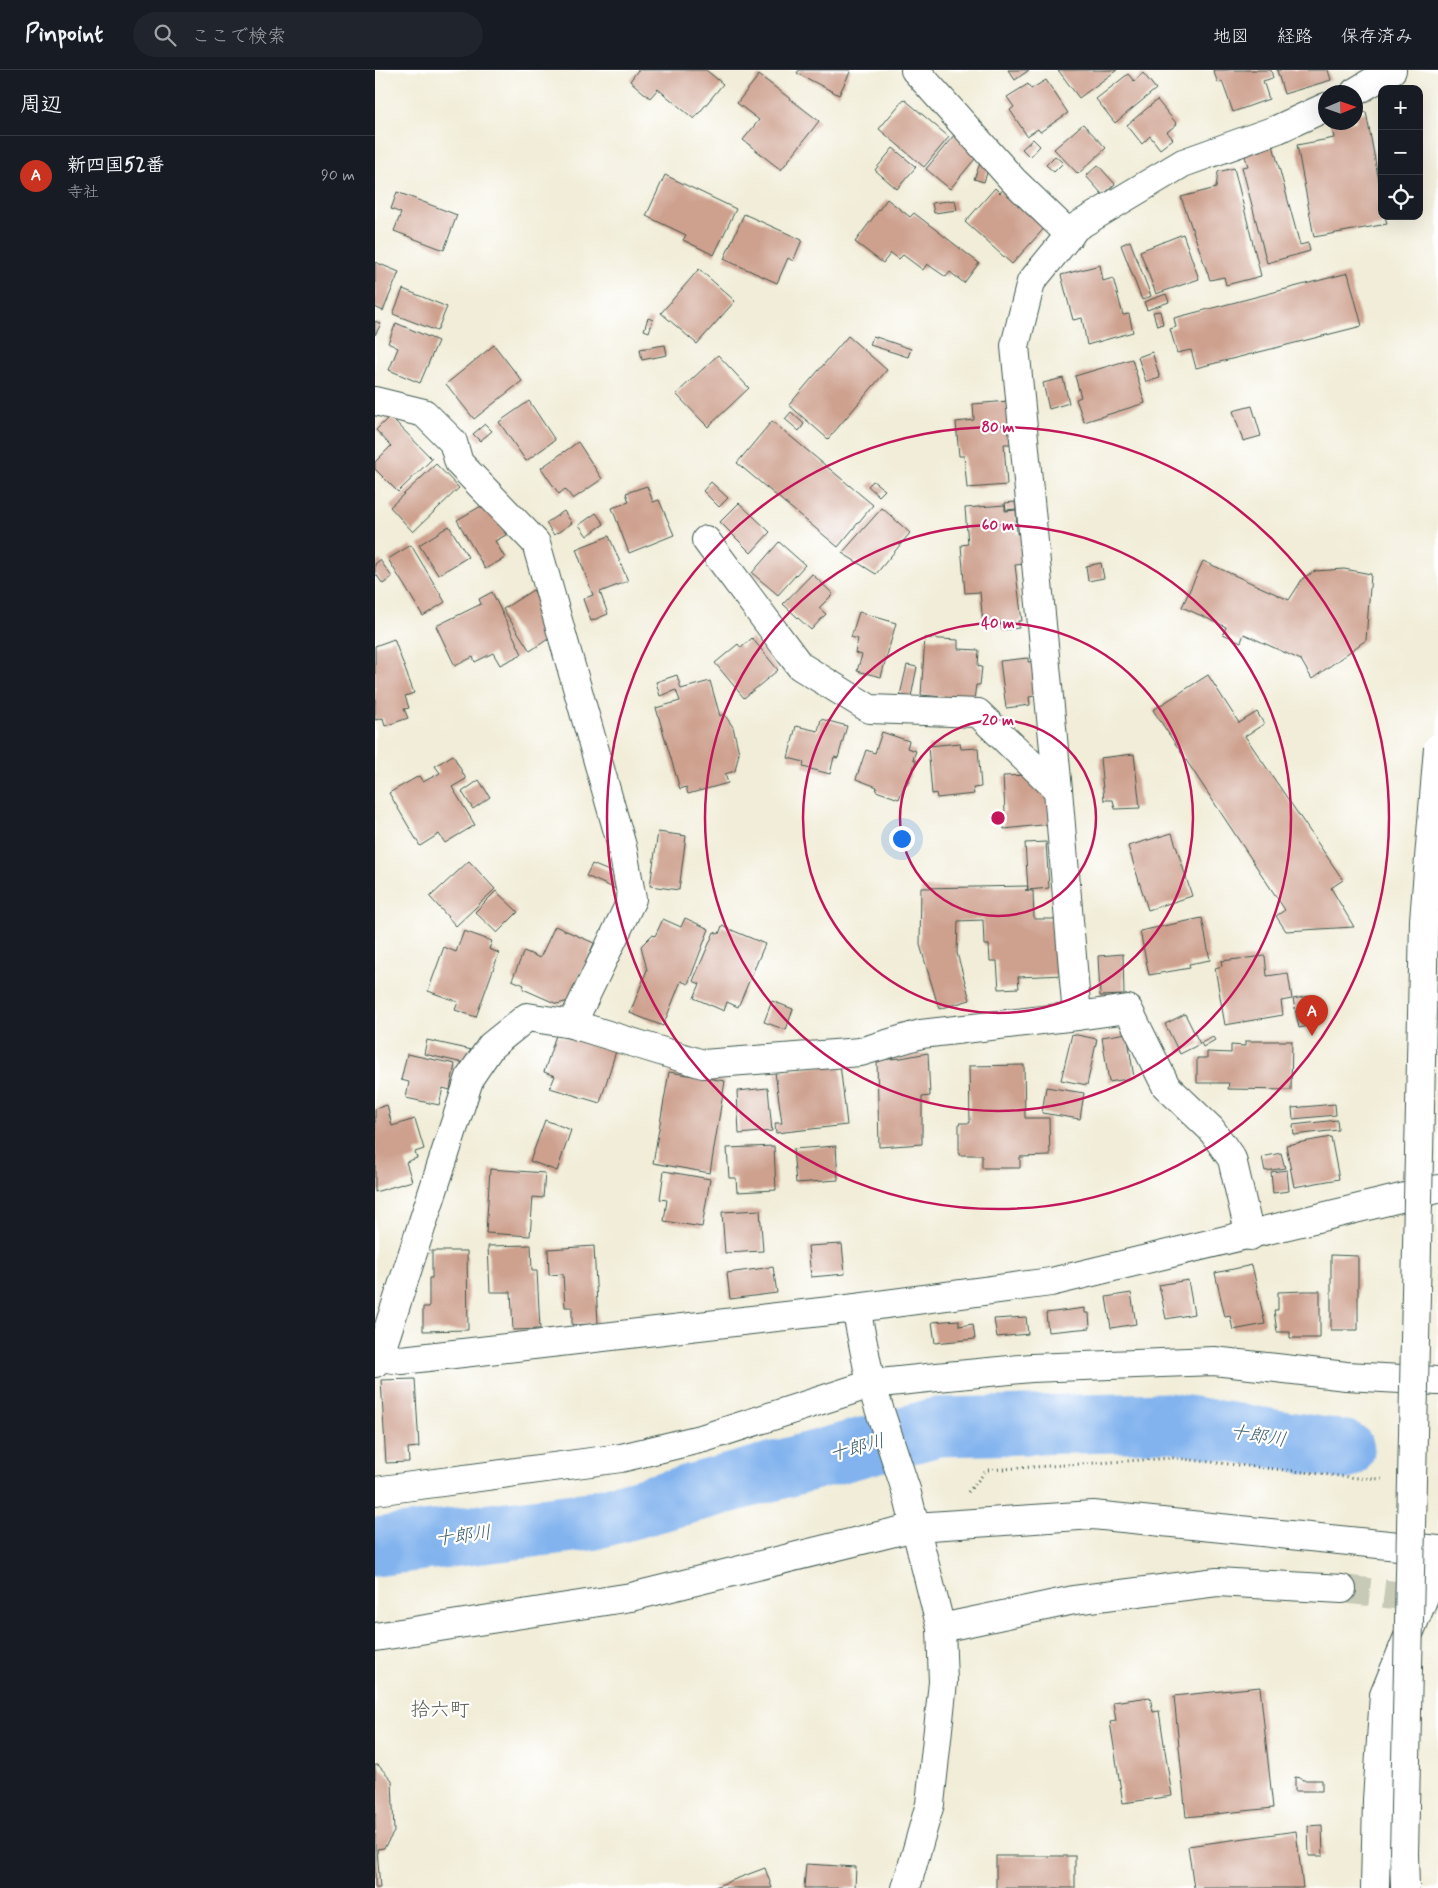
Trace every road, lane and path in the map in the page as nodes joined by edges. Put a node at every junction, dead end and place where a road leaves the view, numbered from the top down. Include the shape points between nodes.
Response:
1 (915, 70) edge
2 (1391, 70) edge
3 (1363, 87) edge
4 (1318, 110) edge
5 (1070, 234) junction
6 (375, 401) edge
7 (707, 540) dead end
8 (1438, 748) edge
9 (1058, 790) junction
10 (1077, 1016) junction
11 (572, 1024) junction
12 (1438, 1189) edge
13 (1250, 1236) junction
14 (856, 1308) junction
15 (377, 1360) edge
16 (1438, 1381) edge
17 (871, 1384) junction
18 (1385, 1479) dead end
19 (375, 1491) edge
20 (966, 1494) dead end
21 (915, 1527) junction
22 (1438, 1550) edge
23 (1438, 1563) edge
24 (1342, 1589) tunnel mouth
25 (941, 1628) junction
26 (375, 1637) edge
27 (906, 1888) edge
28 (1375, 1888) edge
29 (1405, 1888) edge

1 - 5 main road via 1013,180
2 - 3 main road
4 - 5 main road via 1278,129 1183,163 1076,227
5 - 9 main road via 1031,282 1015,346
6 - 11 main road via 424,413 453,442 459,463 536,543 622,846 632,899
7 - 9 main road via 800,666 870,709 978,714
8 - 29 main road, bridge via 1424,920
9 - 10 main road
10 - 11 main road via 921,1034 860,1052 703,1064
10 - 13 main road via 1128,1009 1166,1086 1211,1129 1232,1158
11 - 15 main road via 527,1017 491,1046 470,1077
12 - 13 main road
13 - 14 main road via 1051,1282
14 - 15 main road via 402,1360
14 - 17 main road
16 - 17 main road via 1346,1376 1214,1361 1031,1368
17 - 19 main road via 704,1438 621,1458
17 - 21 main road
18 - 20 path via 1173,1458 987,1470
21 - 22 main road via 1093,1515
21 - 25 main road
21 - 26 main road via 631,1597
23 - 28 main road via 1385,1695 1377,1800
24 - 25 main road via 1217,1582 1074,1600
25 - 27 main road via 943,1682 930,1804

